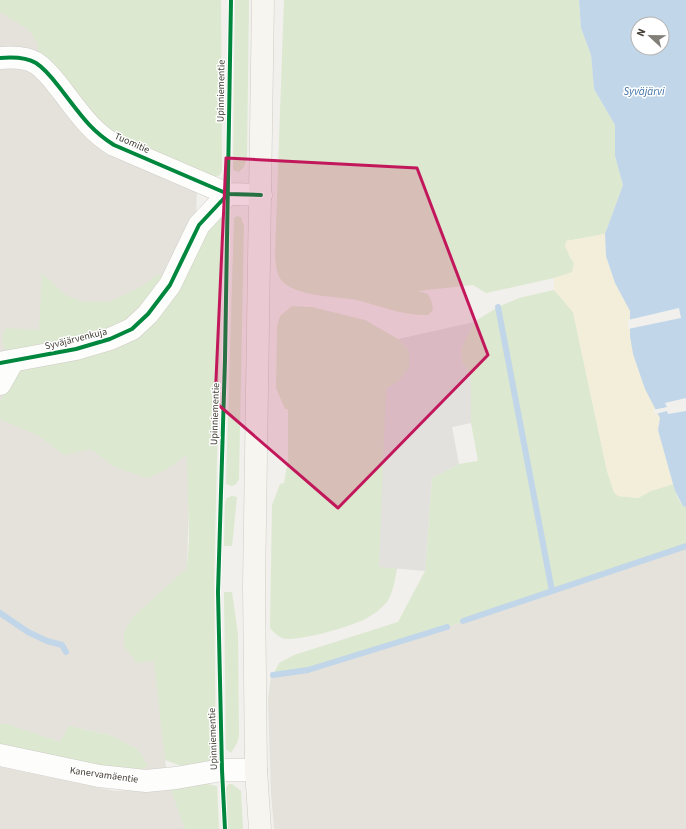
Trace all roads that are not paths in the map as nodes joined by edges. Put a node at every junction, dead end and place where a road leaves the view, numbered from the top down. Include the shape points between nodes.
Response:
1 (263, 0) edge
2 (0, 58) edge
3 (228, 194) junction
4 (261, 195) junction
5 (7, 362) edge
6 (0, 384) edge
7 (0, 755) edge
8 (256, 770) junction
9 (260, 829) edge

1 - 4 main road
2 - 3 street, Tuomitie via 15,57 35,63 52,78 88,125 114,145
3 - 4 street, Tuomitie
3 - 5 street, Syväjärvenkuja via 199,225 170,285 148,314 132,329 110,339 76,349
4 - 8 main road via 254,586
5 - 6 street, Syväjärvenkuja
7 - 8 street, Kanervamäentie via 99,776 146,781 222,770
8 - 9 main road

